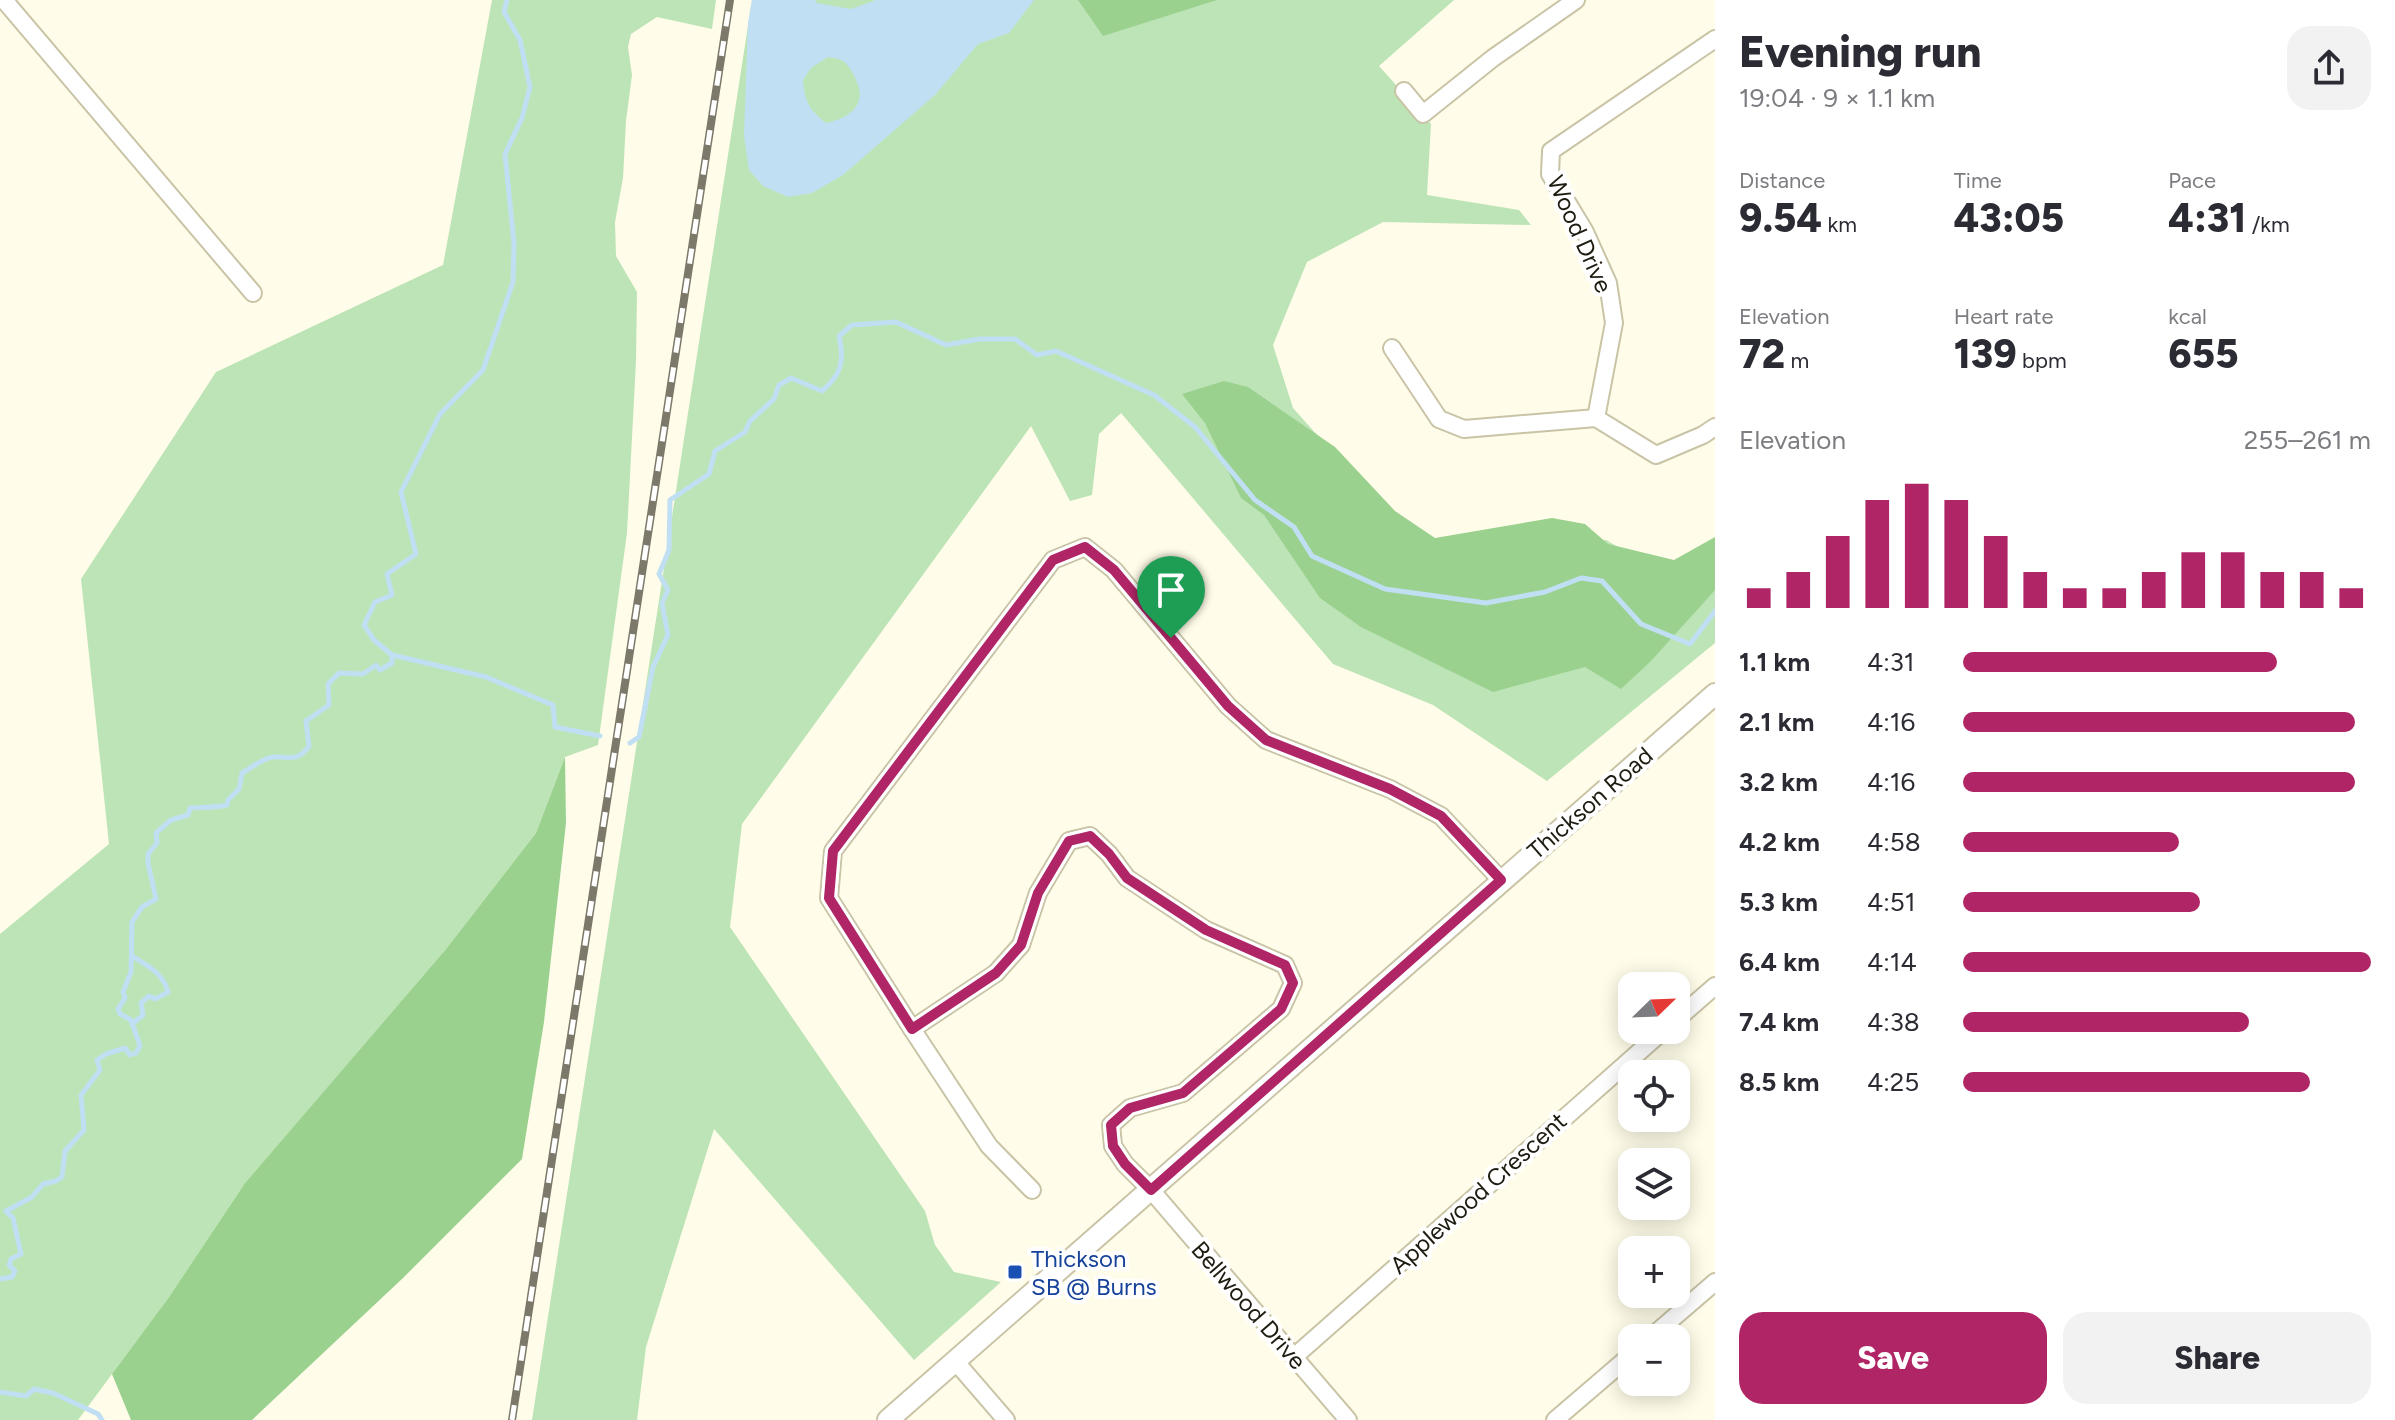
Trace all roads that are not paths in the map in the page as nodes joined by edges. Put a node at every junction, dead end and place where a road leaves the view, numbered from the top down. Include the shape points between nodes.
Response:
1 (4, 0) edge
2 (1576, 0) edge
3 (1713, 44) edge
4 (1404, 91) dead end
5 (253, 293) dead end
6 (1392, 348) dead end
7 (1596, 418) junction
8 (1715, 427) edge
9 (1715, 694) edge
10 (1501, 880) junction
11 (1715, 986) edge
12 (1690, 1008) edge
13 (912, 1029) junction
14 (1648, 1044) edge
15 (1032, 1190) dead end
16 (1151, 1190) junction
17 (1715, 1282) edge
18 (1666, 1324) edge
19 (1294, 1357) junction
20 (956, 1362) junction
21 (1618, 1366) edge
22 (888, 1420) edge
23 (1006, 1420) edge
24 (1348, 1420) edge
25 (1555, 1420) edge

1 - 5 street
2 - 4 street via 1423,114
3 - 7 street, Wood Drive via 1551,151 1550,174 1608,283 1614,323
6 - 7 street via 1439,419 1464,429
7 - 8 street via 1656,455
9 - 10 main road, Thickson Road
10 - 13 street via 1441,816 1390,789 1266,740 1228,706 1114,570 1085,547 1053,560 833,851 829,898
10 - 16 main road, Thickson Road
11 - 12 street
13 - 15 street via 989,1146
13 - 16 street, Bellwood Drive via 996,973 1021,945 1038,893 1069,841 1090,836 1127,878 1206,930 1285,965 1293,983 1281,1009 1183,1093 1130,1108 1111,1125 1113,1146
14 - 19 street, Applewood Crescent
16 - 19 street, Bellwood Drive
16 - 20 main road, Thickson Road
17 - 18 street
19 - 24 street, Bellwood Drive
20 - 22 main road, Thickson Road
20 - 23 street
21 - 25 street

